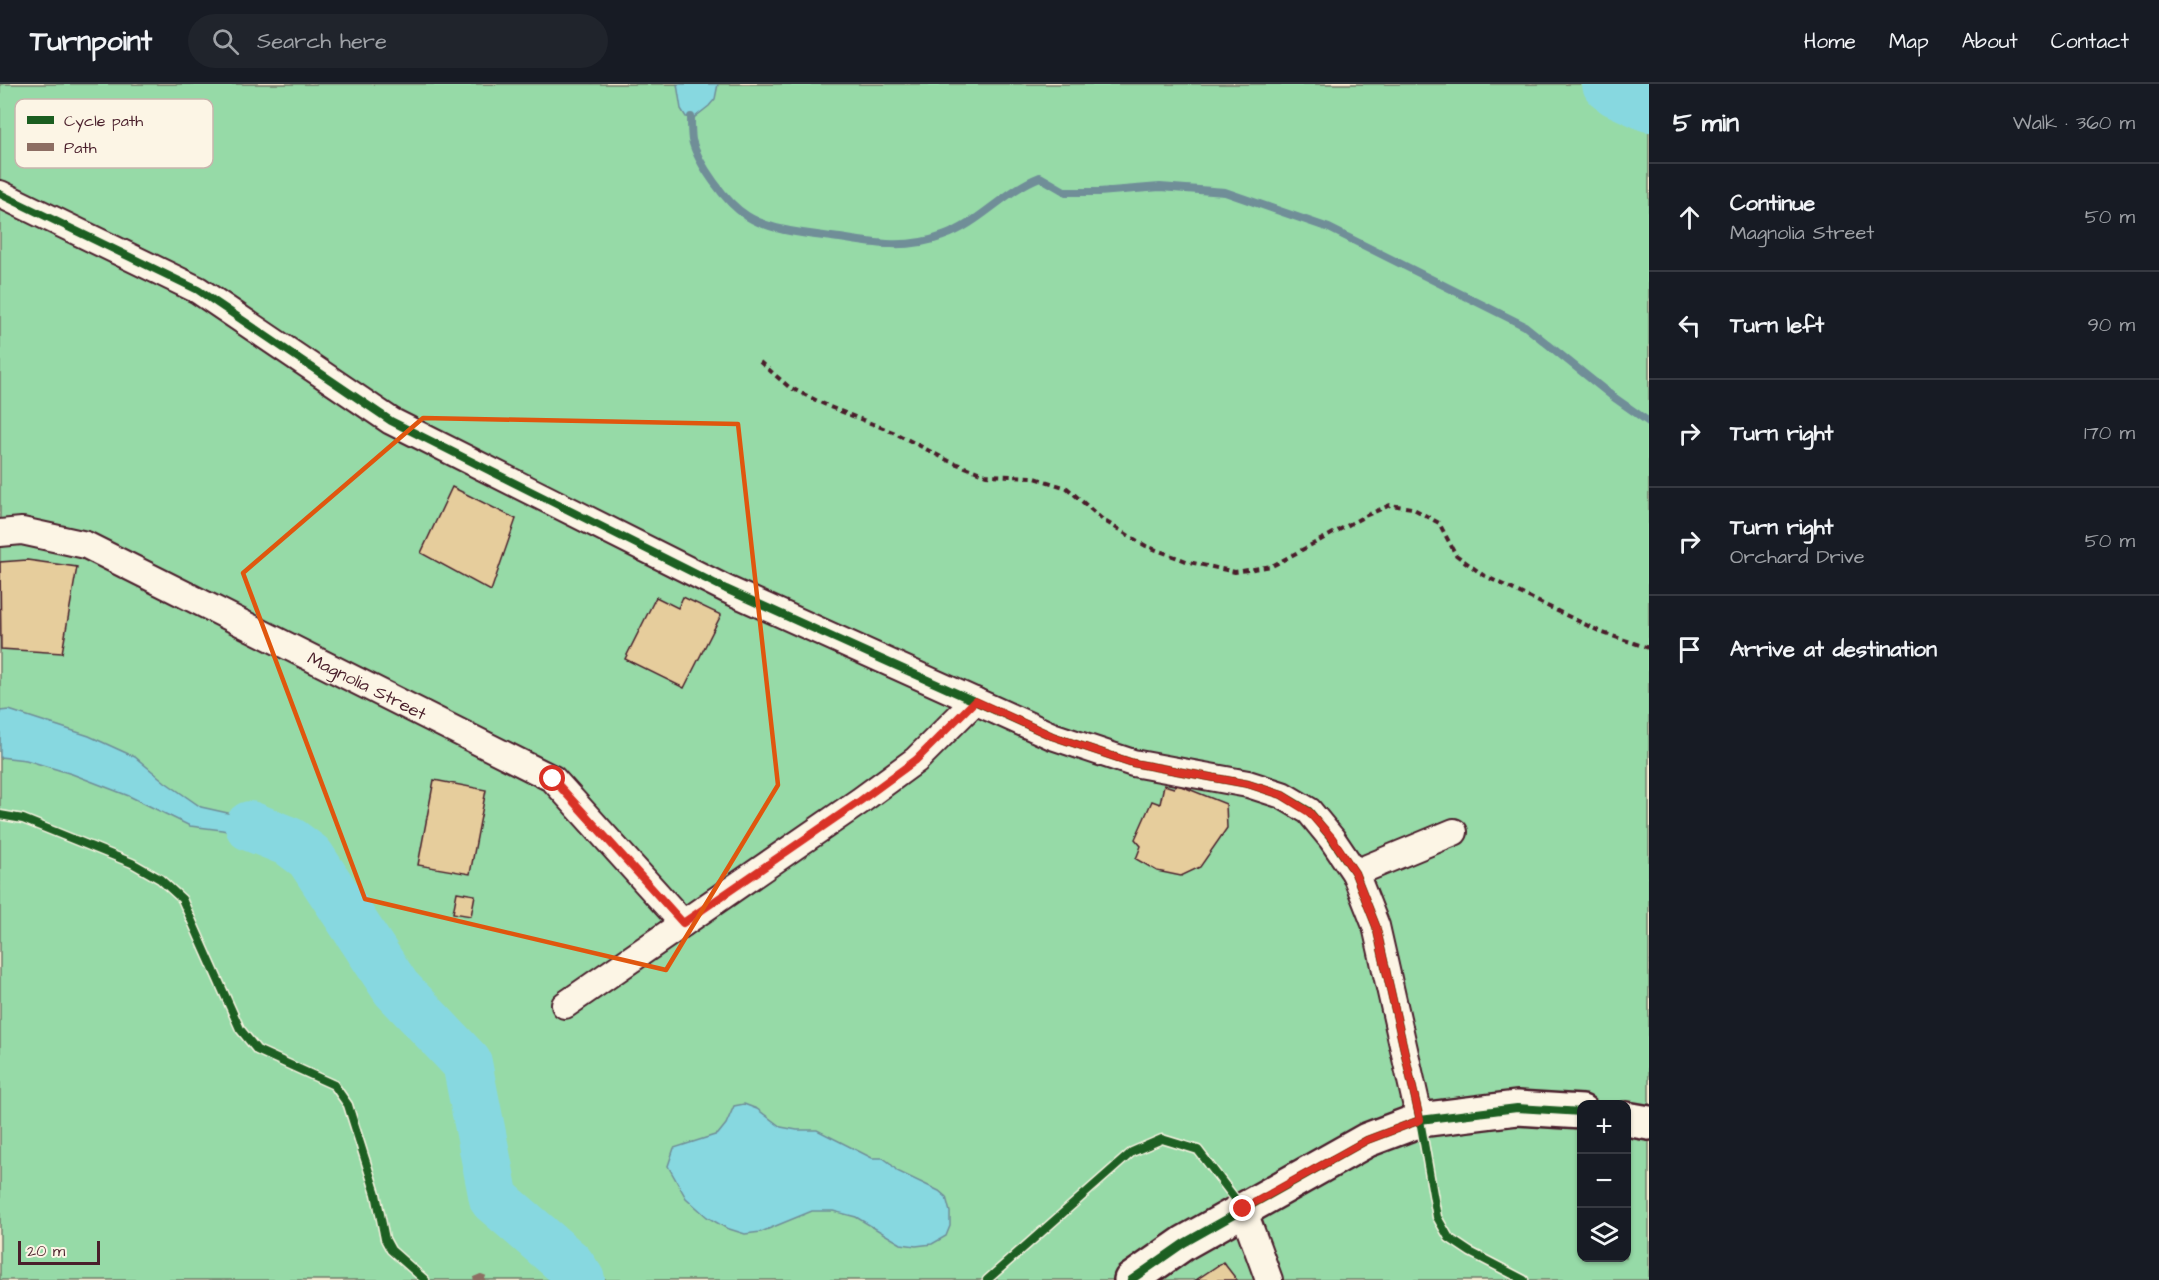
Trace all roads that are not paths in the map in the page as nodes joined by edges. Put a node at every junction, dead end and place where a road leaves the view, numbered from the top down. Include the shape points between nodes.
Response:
1 (0, 194) edge
2 (0, 533) edge
3 (975, 701) junction
4 (1454, 832) dead end
5 (1355, 873) junction
6 (683, 923) junction
7 (565, 1005) dead end
8 (1577, 1113) edge
9 (1420, 1120) junction
10 (1631, 1120) edge
11 (1649, 1124) edge
12 (1243, 1209) junction
13 (1131, 1280) edge
14 (1269, 1280) edge

1 - 3 street via 198,290 391,421 726,589
2 - 6 street, Magnolia Street via 22,531 86,545 553,779
3 - 5 street via 1052,736 1133,763 1248,784 1282,795 1309,812
3 - 6 street via 916,760
4 - 5 street
5 - 9 street via 1376,926
6 - 7 street
8 - 9 street via 1517,1108
9 - 12 street via 1367,1140
10 - 11 street
12 - 13 street
12 - 14 street

